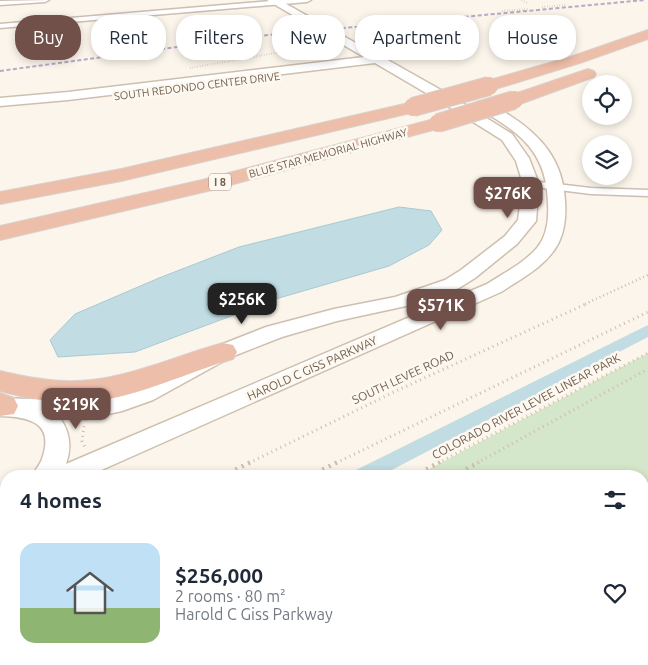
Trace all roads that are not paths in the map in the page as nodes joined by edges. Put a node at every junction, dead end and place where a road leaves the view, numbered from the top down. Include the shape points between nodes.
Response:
1 (45, 0) edge
2 (293, 0) edge
3 (307, 0) edge
4 (274, 1) edge
5 (0, 3) edge
6 (299, 15) edge
7 (0, 26) edge
8 (355, 34) edge
9 (648, 34) edge
10 (345, 42) edge
11 (648, 49) edge
12 (388, 60) junction
13 (624, 60) dead end
14 (333, 64) junction
15 (599, 70) dead end
16 (0, 102) edge
17 (0, 109) edge
18 (380, 116) junction
19 (394, 135) junction
20 (0, 180) edge
21 (531, 184) junction
22 (558, 188) junction
23 (648, 193) edge
24 (0, 198) edge
25 (0, 233) edge
26 (0, 250) edge
27 (223, 352) joint
28 (5, 401) edge
29 (48, 470) edge
30 (77, 470) edge

1 - 5 street
2 - 3 street
2 - 4 street
2 - 8 main road
4 - 6 main road, HAROLD C GISS PARKWAY
4 - 7 street
9 - 18 highway, BLUE STAR MEMORIAL HIGHWAY / I 8, bridge via 575,60
10 - 14 main road via 354,54
11 - 13 highway
12 - 14 main road, SOUTH REDONDO CENTER DRIVE
12 - 17 main road, SOUTH REDONDO CENTER DRIVE
12 - 21 main road, HAROLD C GISS PARKWAY via 507,137 524,161
12 - 22 main road, HAROLD C GISS PARKWAY via 502,116 527,134 549,159
14 - 16 main road, SOUTH REDONDO CENTER DRIVE
15 - 19 highway, BLUE STAR MEMORIAL HIGHWAY / I 8, bridge via 514,100
18 - 20 highway
18 - 24 highway, BLUE STAR MEMORIAL HIGHWAY / I 8 via 121,175
19 - 25 highway, BLUE STAR MEMORIAL HIGHWAY / I 8 via 205,186
19 - 26 highway via 334,158 38,234
21 - 22 street
21 - 27 main road, HAROLD C GISS PARKWAY via 527,221 511,240 452,284 399,302 334,315 274,332
22 - 23 street
22 - 30 main road, HAROLD C GISS PARKWAY via 557,226 543,251 494,288
27 - 28 highway via 134,382 89,391 21,386
28 - 29 main road via 40,414 52,425 58,439 56,455

